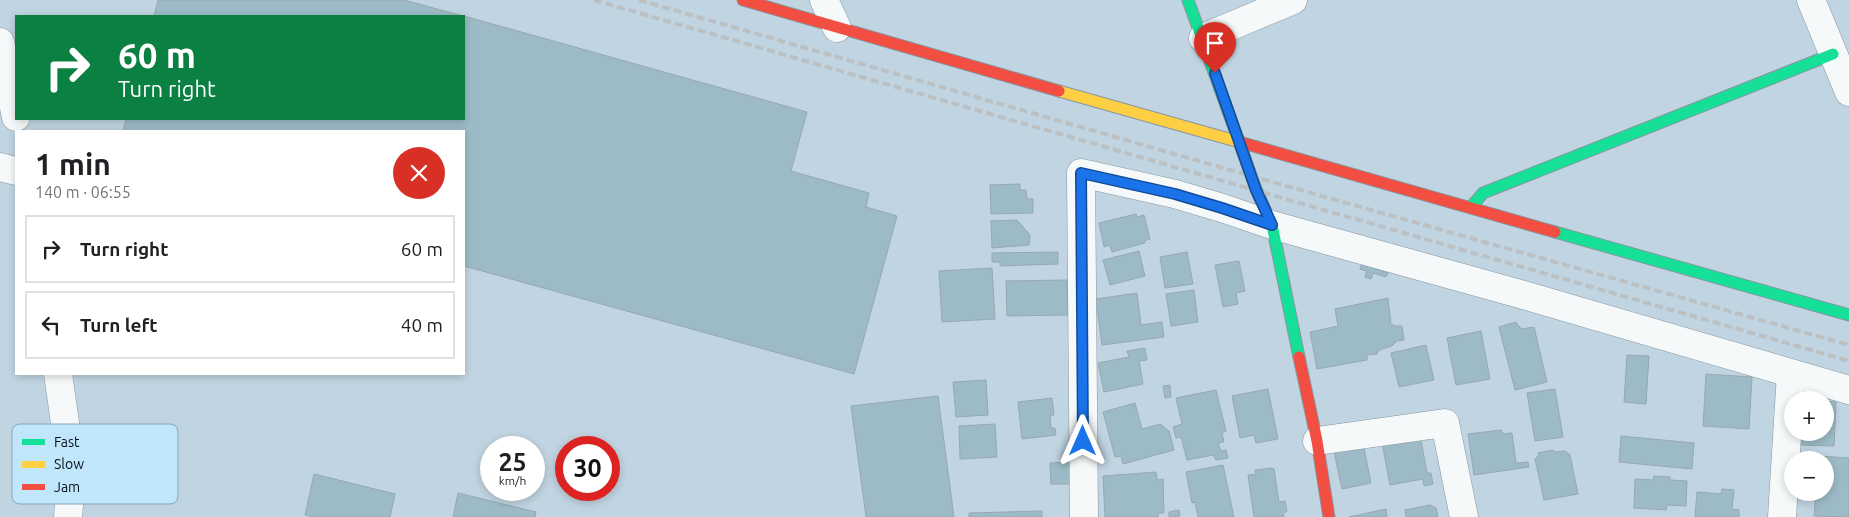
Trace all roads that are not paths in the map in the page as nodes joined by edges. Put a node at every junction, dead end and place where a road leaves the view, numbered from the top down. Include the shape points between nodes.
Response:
1 (743, 0) edge
2 (824, 0) edge
3 (1188, 0) edge
4 (1293, 0) edge
5 (1811, 0) edge
6 (837, 28) junction
7 (1203, 38) junction
8 (0, 42) edge
9 (1833, 54) junction
10 (1849, 92) edge
11 (15, 113) edge
12 (1240, 143) junction
13 (0, 167) edge
14 (15, 171) edge
15 (1471, 207) junction
16 (1272, 225) junction
17 (1849, 314) edge
18 (1791, 373) junction
19 (58, 375) edge
20 (1849, 390) edge
21 (65, 424) edge
22 (1317, 441) junction
23 (69, 504) edge
24 (68, 517) edge
25 (1084, 517) edge
26 (1329, 517) edge
27 (1464, 517) edge
28 (1782, 517) edge

1 - 6 street
2 - 6 street
3 - 7 street
4 - 7 street
5 - 9 street
6 - 12 street
7 - 12 street
8 - 11 street
9 - 10 street
9 - 15 street via 1483,193
12 - 15 street
12 - 16 street
13 - 14 street
15 - 17 street
16 - 18 street
16 - 22 street
16 - 25 street via 1175,194 1081,173
18 - 20 street
18 - 28 street
19 - 21 street
22 - 26 street
22 - 27 street via 1445,423
23 - 24 street

